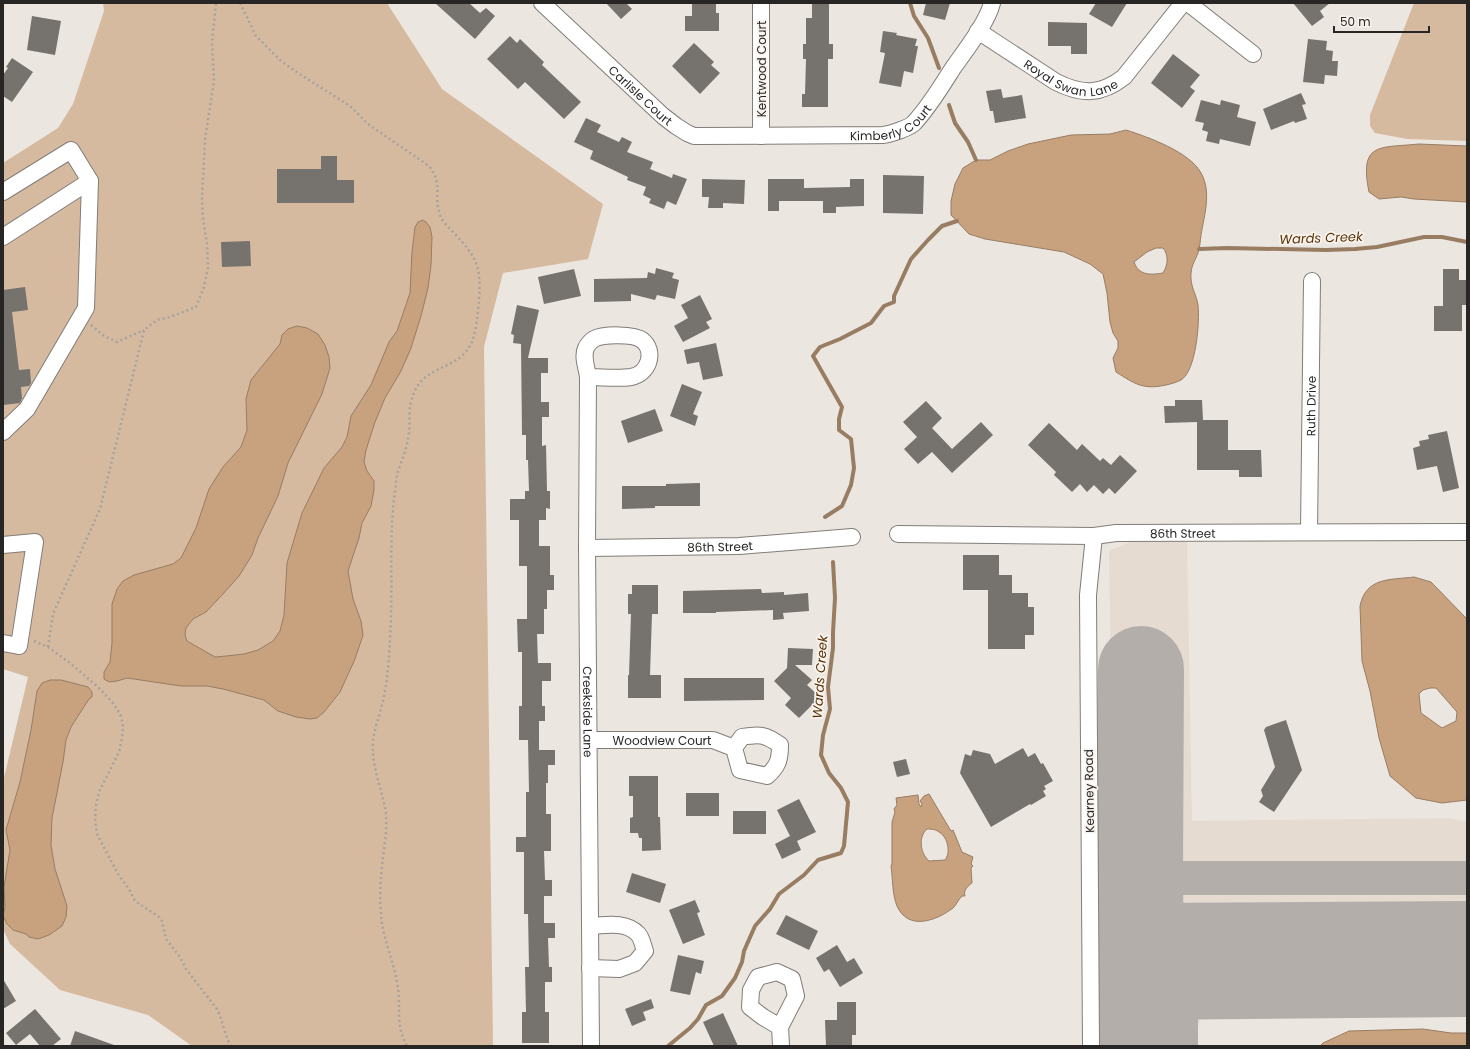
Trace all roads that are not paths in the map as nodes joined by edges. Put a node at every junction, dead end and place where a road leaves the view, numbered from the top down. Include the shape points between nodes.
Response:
1 (542, 3) edge
2 (761, 3) edge
3 (992, 3) edge
4 (1183, 3) edge
5 (1188, 3) edge
6 (978, 31) junction
7 (1253, 54) dead end
8 (761, 136) junction
9 (90, 181) junction
10 (3, 192) edge
11 (3, 238) edge
12 (1312, 281) dead end
13 (588, 378) dead end
14 (3, 432) edge
15 (1309, 532) junction
16 (1467, 532) edge
17 (898, 534) dead end
18 (1094, 536) junction
19 (852, 537) dead end
20 (3, 544) edge
21 (588, 548) junction
22 (3, 643) edge
23 (589, 740) junction
24 (734, 748) dead end
25 (590, 926) junction
26 (590, 968) junction
27 (780, 1027) dead end
28 (591, 1046) edge
29 (781, 1046) edge
30 (1091, 1046) edge

1 - 8 street, Carlisle Court via 663,116 687,133 694,136
2 - 8 street, Kentwood Court
3 - 6 street, Kimberly Court
4 - 6 street, Royal Swan Lane via 1124,77 1102,90 1084,91 1056,82
5 - 7 street
6 - 8 street, Kimberly Court via 913,124 883,135
9 - 10 street via 71,150
9 - 11 street
9 - 14 street via 86,308 27,409
12 - 15 street, Ruth Drive
13 - 21 street, Creekside Lane
15 - 16 street, 86th Street
15 - 18 street, 86th Street
17 - 18 street, 86th Street
18 - 30 street, Kearney Road via 1088,595
19 - 21 street, 86th Street via 739,546
20 - 22 street via 35,542 19,646
21 - 23 street, Creekside Lane
23 - 24 street, Woodview Court via 713,740
23 - 25 street, Creekside Lane
25 - 26 street, Creekside Lane
25 - 26 street via 626,926 639,934 645,951 635,963 619,969
26 - 28 street, Creekside Lane
27 - 29 street

